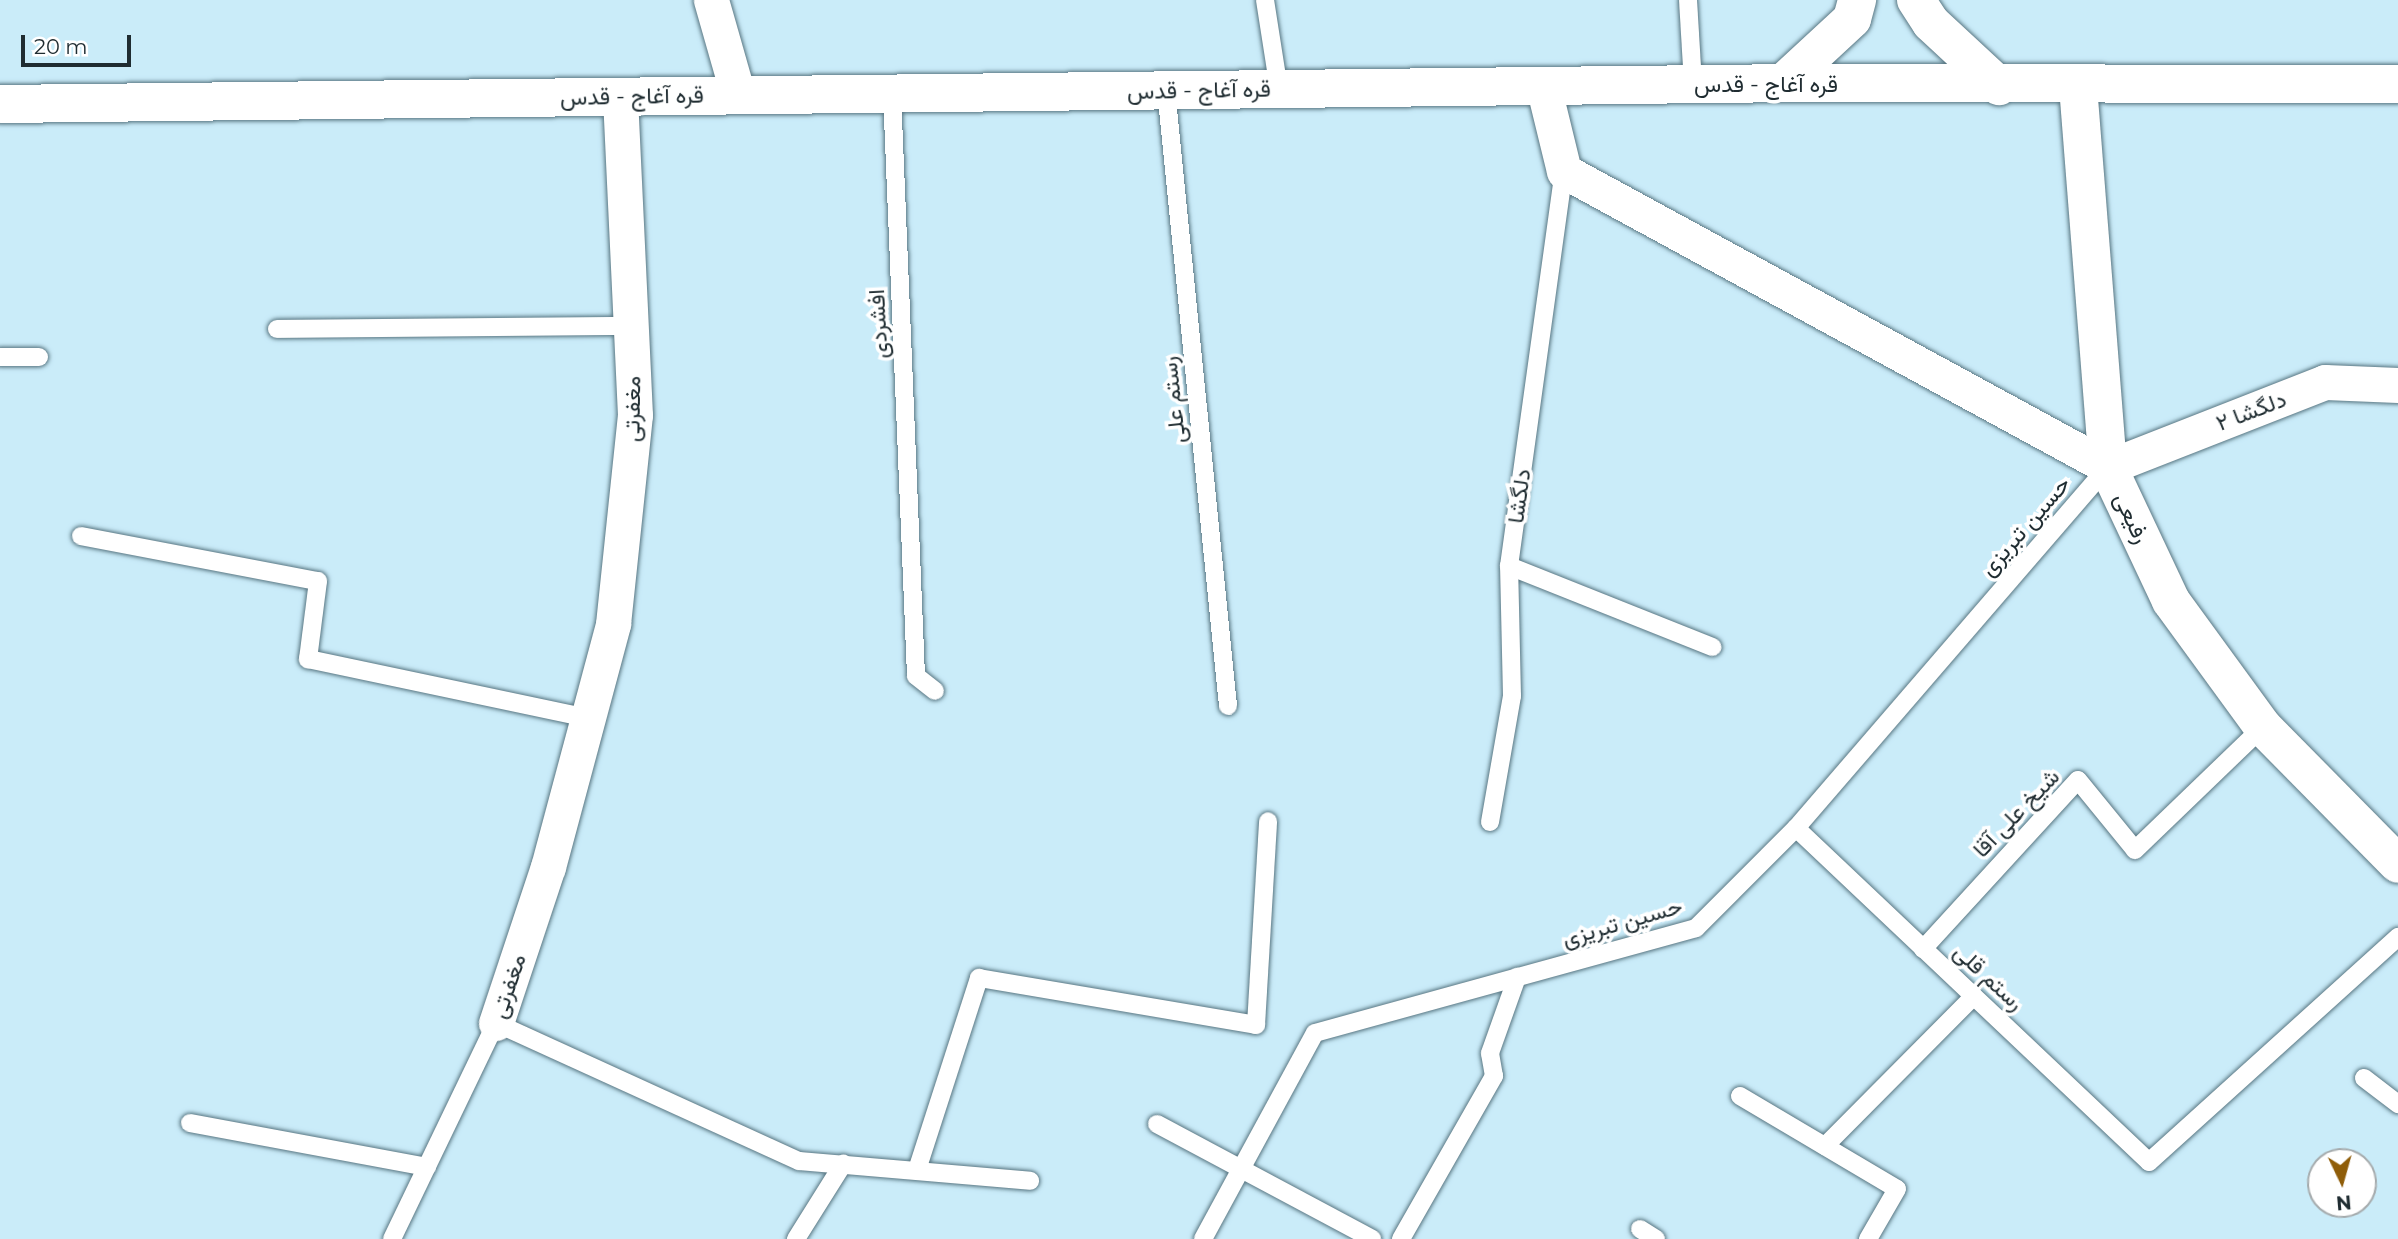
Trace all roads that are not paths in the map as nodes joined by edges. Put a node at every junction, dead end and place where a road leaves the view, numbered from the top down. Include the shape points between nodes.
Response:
1 (711, 0) edge
2 (1265, 0) edge
3 (1688, 0) edge
4 (1857, 0) edge
5 (1916, 0) edge
6 (1783, 83) junction
7 (1693, 84) junction
8 (2398, 84) edge
9 (1544, 85) junction
10 (1999, 86) junction
11 (2078, 86) junction
12 (1279, 89) junction
13 (1166, 90) junction
14 (892, 93) junction
15 (738, 95) junction
16 (620, 97) junction
17 (0, 104) edge
18 (1564, 171) junction
19 (631, 326) junction
20 (277, 329) dead end
21 (0, 357) edge
22 (39, 357) dead end
23 (2398, 386) edge
24 (2108, 467) junction
25 (81, 536) dead end
26 (1509, 566) junction
27 (1713, 647) dead end
28 (935, 691) dead end
29 (1228, 706) dead end
30 (588, 718) junction
31 (2263, 727) junction
32 (1268, 821) dead end
33 (1490, 822) dead end
34 (1796, 828) junction
35 (2398, 864) edge
36 (2398, 937) edge
37 (1923, 949) junction
38 (1517, 978) junction
39 (1974, 996) junction
40 (496, 1023) junction
41 (2364, 1078) dead end
42 (1740, 1096) dead end
43 (2398, 1104) edge
44 (190, 1123) dead end
45 (1157, 1124) dead end
46 (1825, 1146) junction
47 (843, 1164) junction
48 (427, 1167) junction
49 (917, 1171) junction
50 (1239, 1172) junction
51 (1030, 1181) dead end
52 (1640, 1229) dead end
53 (392, 1239) edge
54 (796, 1239) edge
55 (1203, 1239) edge
56 (1372, 1239) edge
57 (1401, 1239) edge
58 (1656, 1239) edge
59 (1868, 1239) edge

1 - 15 street
2 - 12 lane
3 - 7 lane
4 - 6 main road via 1852,19
5 - 10 main road via 1931,23
6 - 7 main road, قره آغاج - قدس
6 - 10 main road, قره آغاج - قدس
7 - 9 main road, قره آغاج - قدس
8 - 11 main road, قره آغاج - قدس
9 - 12 main road, قره آغاج - قدس
9 - 18 street, دلگشا
10 - 11 main road, قره آغاج - قدس
11 - 24 main road, رفیعی
12 - 13 main road, قره آغاج - قدس
13 - 14 main road, قره آغاج - قدس
13 - 29 lane, رستم علی
14 - 15 main road, قره آغاج - قدس
14 - 28 lane, افشردی via 916,676
15 - 16 main road, قره آغاج - قدس
16 - 17 main road, قره آغاج - قدس
16 - 19 street, مغفرتی
18 - 24 street
18 - 26 lane, دلگشا
19 - 20 lane
19 - 30 street, مغفرتی via 635,415 614,624
21 - 22 lane
23 - 24 street, دلگشا ۲ via 2325,382
24 - 31 main road, رفیعی via 2171,601
24 - 34 lane, حسین تبریزی
25 - 30 lane via 318,581 308,659
26 - 27 lane
26 - 33 lane, دلگشا via 1512,695
30 - 40 street, مغفرتی
31 - 35 main road, رفیعی
31 - 37 lane, شیخ علی آقا via 2135,850 2078,780
32 - 49 lane via 1256,1025 979,978
34 - 37 lane, رستم قلی
34 - 38 lane, حسین تبریزی via 1696,928
36 - 39 lane, رستم قلی via 2149,1161
37 - 39 lane, رستم قلی
38 - 50 lane, حسین تبریزی via 1315,1032
38 - 57 lane via 1490,1053 1494,1076
39 - 46 lane
40 - 47 lane via 799,1161
40 - 48 lane, مغفرتی
41 - 43 lane
42 - 46 lane
44 - 48 lane
45 - 50 lane
46 - 59 lane via 1897,1189
47 - 49 lane
47 - 54 lane
48 - 53 lane, مغفرتی
49 - 51 lane
50 - 55 lane, حسین تبریزی
50 - 56 lane
52 - 58 lane

